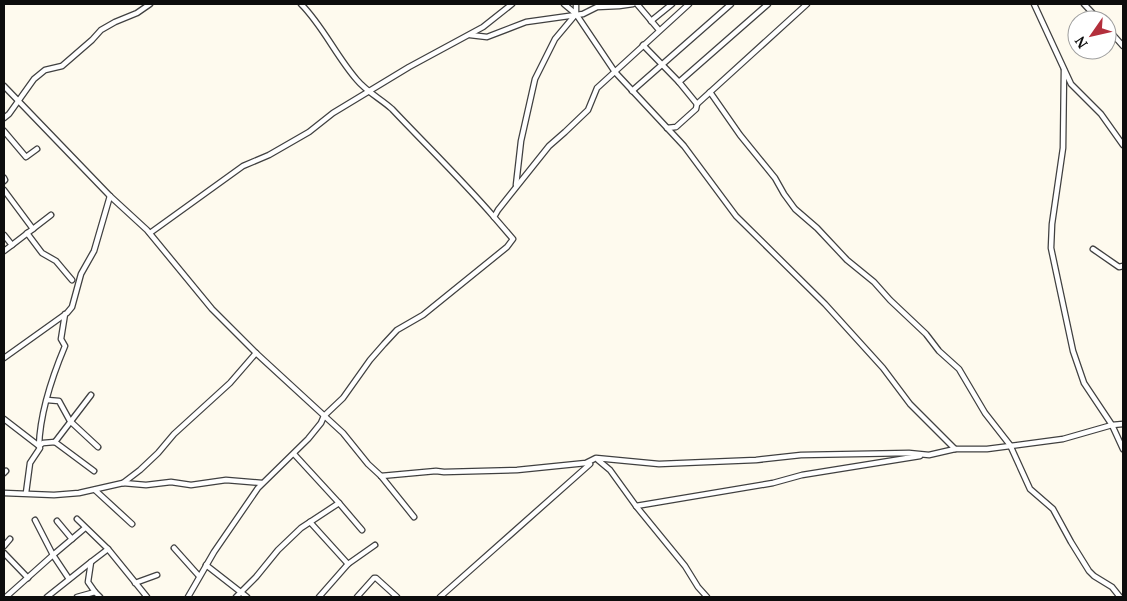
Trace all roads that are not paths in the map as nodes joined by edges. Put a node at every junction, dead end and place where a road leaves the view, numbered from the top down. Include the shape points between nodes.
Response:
1 (150, 4) edge
2 (301, 4) edge
3 (512, 4) edge
4 (564, 4) edge
5 (576, 4) edge
6 (633, 4) edge
7 (637, 4) edge
8 (672, 4) edge
9 (690, 4) edge
10 (731, 4) edge
11 (768, 4) edge
12 (807, 4) edge
13 (1034, 4) edge
14 (576, 14) junction
15 (651, 20) junction
16 (659, 30) junction
17 (468, 34) junction
18 (643, 46) junction
19 (662, 64) junction
20 (1064, 70) junction
21 (615, 72) junction
22 (679, 82) junction
23 (4, 86) edge
24 (370, 91) junction
25 (632, 91) junction
26 (710, 92) junction
27 (18, 102) junction
28 (697, 104) junction
29 (4, 118) edge
30 (667, 128) junction
31 (4, 131) edge
32 (1123, 145) edge
33 (37, 149) dead end
34 (516, 187) junction
35 (4, 190) edge
36 (110, 196) junction
37 (52, 215) dead end
38 (494, 217) junction
39 (33, 229) junction
40 (27, 233) junction
41 (150, 233) junction
42 (4, 235) edge
43 (12, 245) junction
44 (1093, 249) dead end
45 (4, 251) edge
46 (1123, 266) edge
47 (72, 280) dead end
48 (65, 314) junction
49 (256, 353) junction
50 (4, 358) edge
51 (91, 395) dead end
52 (47, 400) junction
53 (324, 416) junction
54 (4, 420) edge
55 (70, 422) junction
56 (1123, 424) edge
57 (1112, 426) junction
58 (55, 442) junction
59 (1010, 445) junction
60 (39, 446) junction
61 (98, 447) dead end
62 (955, 449) junction
63 (1123, 449) edge
64 (294, 454) junction
65 (927, 455) junction
66 (596, 458) junction
67 (94, 471) dead end
68 (381, 476) junction
69 (123, 483) junction
70 (262, 483) junction
71 (95, 490) junction
72 (4, 493) edge
73 (26, 493) junction
74 (340, 503) junction
75 (636, 506) junction
76 (414, 517) dead end
77 (77, 519) dead end
78 (35, 520) dead end
79 (57, 520) dead end
80 (310, 522) junction
81 (132, 524) dead end
82 (85, 528) junction
83 (362, 530) dead end
84 (10, 539) dead end
85 (72, 539) junction
86 (375, 545) dead end
87 (4, 546) edge
88 (174, 548) dead end
89 (108, 549) junction
90 (4, 553) edge
91 (53, 555) junction
92 (91, 562) junction
93 (348, 564) junction
94 (206, 565) junction
95 (157, 575) dead end
96 (199, 576) junction
97 (28, 578) junction
98 (69, 579) junction
99 (135, 582) junction
100 (95, 592) junction
101 (241, 592) junction
102 (6, 597) edge
103 (46, 597) edge
104 (77, 597) edge
105 (100, 597) edge
106 (147, 597) edge
107 (188, 597) edge
108 (236, 597) edge
109 (247, 597) edge
110 (319, 597) edge
111 (358, 597) edge
112 (397, 597) edge
113 (440, 597) edge
114 (707, 597) edge
115 (1120, 597) edge

1 - 27 street via 101,30 62,66 45,70 34,79
2 - 24 street via 313,16 357,81
3 - 17 street via 483,27
4 - 14 street
5 - 14 street
6 - 14 street via 597,7
7 - 15 street
8 - 15 street
9 - 16 street
10 - 19 street
11 - 22 street
12 - 26 street
13 - 20 street
14 - 17 street via 526,22 487,37
14 - 21 street
14 - 34 street via 555,39 536,79 521,141
15 - 16 street
16 - 18 street
17 - 24 street
18 - 19 street
18 - 21 street
19 - 22 street
19 - 25 street
20 - 32 street via 1076,91 1101,114
20 - 57 street via 1063,148 1051,248 1073,351 1084,382
21 - 25 street
21 - 34 street via 597,88 588,110 549,146
22 - 28 street
23 - 27 street
24 - 38 street via 391,108
24 - 41 street via 333,112 309,132 243,166
25 - 30 street
26 - 28 street
26 - 59 street via 790,203 955,364 985,413
27 - 29 street
27 - 36 street
28 - 30 street via 696,109 676,127
30 - 62 street via 736,216 825,304 883,368 910,404
31 - 33 street via 26,157
34 - 38 street
35 - 39 street
36 - 41 street
36 - 48 street via 94,251 81,274 72,307
37 - 39 street
38 - 53 street via 513,240 423,315 397,330 343,398
39 - 40 street
40 - 43 street
40 - 47 street via 42,253 56,261
41 - 49 street via 212,309
42 - 43 street
43 - 45 street
44 - 46 street via 1118,268
48 - 50 street
48 - 52 street via 61,339 65,346
49 - 53 street
49 - 69 street via 230,383
51 - 55 street
52 - 55 street via 59,401
52 - 60 street
53 - 64 street
53 - 68 street
54 - 60 street
55 - 58 street
55 - 61 street
56 - 57 street
57 - 59 street via 1063,439
57 - 63 street
58 - 60 street
58 - 67 street
59 - 62 street
59 - 115 street via 1028,486 1053,509 1089,571 1112,587
60 - 73 street via 30,463
62 - 65 street
64 - 70 street
64 - 74 street
65 - 66 street via 808,454 756,460 659,464
65 - 75 street
66 - 68 street via 586,463 517,470 436,470
66 - 75 street via 610,470
66 - 113 street
68 - 76 street
69 - 70 street via 191,485 226,480
69 - 71 street
70 - 94 street
71 - 73 street via 54,495
71 - 81 street
72 - 73 street
74 - 80 street
74 - 83 street
75 - 114 street
77 - 82 street
78 - 91 street
79 - 85 street
80 - 93 street
80 - 101 street via 278,550
82 - 85 street
82 - 89 street
84 - 87 street
85 - 91 street
86 - 93 street
88 - 96 street
89 - 92 street
89 - 99 street
90 - 97 street
91 - 97 street
91 - 98 street
92 - 98 street
92 - 100 street via 88,582
93 - 110 street
94 - 96 street
94 - 101 street
95 - 99 street
96 - 107 street
97 - 102 street
98 - 103 street
99 - 106 street
100 - 104 street
100 - 105 street
101 - 108 street
101 - 109 street
111 - 112 street via 374,578

